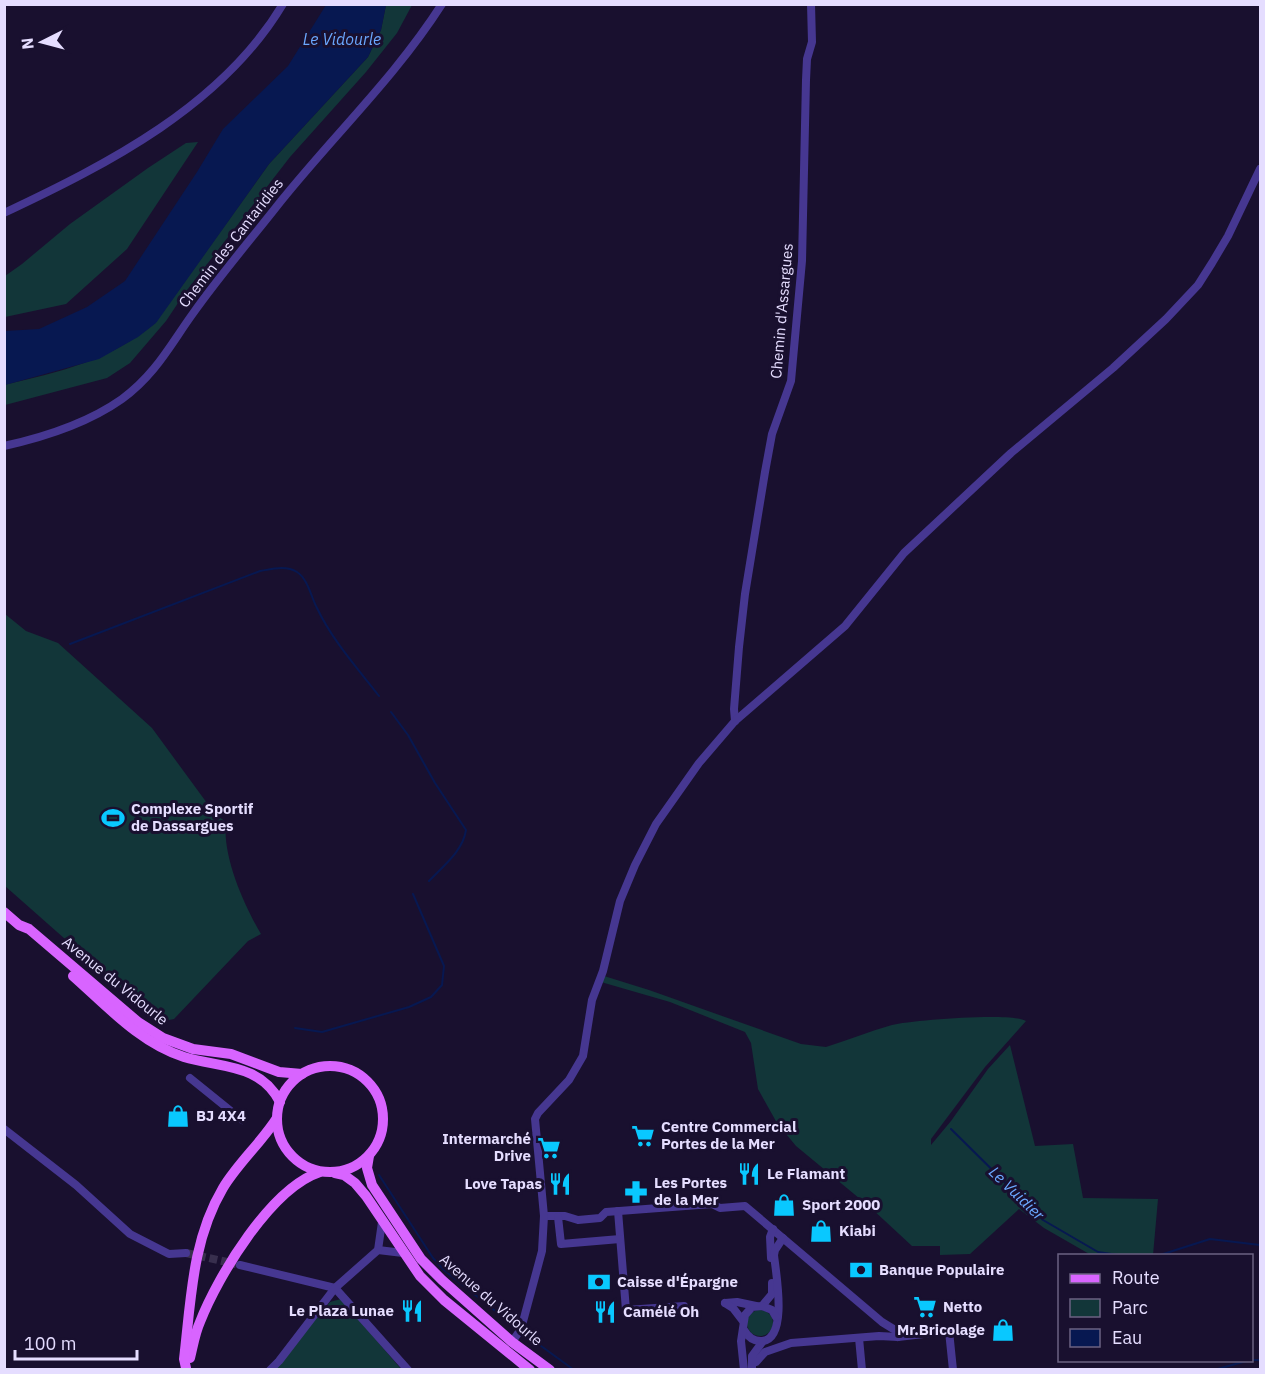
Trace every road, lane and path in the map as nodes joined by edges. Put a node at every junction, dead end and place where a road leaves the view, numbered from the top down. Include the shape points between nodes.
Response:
1 (283, 4) edge
2 (442, 4) edge
3 (811, 4) edge
4 (1260, 169) edge
5 (4, 213) edge
6 (4, 446) edge
7 (735, 721) junction
8 (4, 912) edge
9 (19, 925) junction
10 (302, 1074) junction
11 (190, 1078) dead end
12 (280, 1102) junction
13 (277, 1118) junction
14 (242, 1120) dead end
15 (4, 1129) edge
16 (369, 1156) junction
17 (320, 1172) junction
18 (335, 1172) junction
19 (618, 1211) junction
20 (544, 1216) junction
21 (558, 1217) junction
22 (382, 1222) junction
23 (773, 1229) junction
24 (783, 1238) junction
25 (620, 1239) junction
26 (378, 1250) junction
27 (186, 1253) tunnel mouth
28 (403, 1253) junction
29 (240, 1265) tunnel mouth
30 (335, 1288) junction
31 (684, 1306) dead end
32 (759, 1306) junction
33 (776, 1317) junction
34 (882, 1322) junction
35 (743, 1326) junction
36 (777, 1329) junction
37 (886, 1336) junction
38 (898, 1337) junction
39 (859, 1338) junction
40 (765, 1340) junction
41 (512, 1342) junction
42 (791, 1343) junction
43 (777, 1348) junction
44 (752, 1366) edge
45 (186, 1369) edge
46 (270, 1370) edge
47 (408, 1370) edge
48 (530, 1370) edge
49 (550, 1370) edge
50 (744, 1370) edge
51 (862, 1370) edge
52 (953, 1370) edge

1 - 5 street via 246,54 200,99 113,156
2 - 6 street, Chemin des Cantaridies via 398,66 313,162 208,293 147,377 121,399 76,423 38,439
3 - 7 street, Chemin d'Assargues via 802,261 791,381 772,434 765,472 741,626
4 - 7 street via 1228,236 1198,285 1113,368 960,499 904,553 845,626
7 - 20 street via 656,824 634,865 589,1012 583,1056 569,1080 535,1119
8 - 9 main road, Avenue du Vidourle
9 - 10 main road, Avenue du Vidourle via 29,929 138,1022 163,1038 193,1049 231,1054 279,1072
9 - 12 main road, Avenue du Vidourle via 144,1037 184,1057 234,1067 257,1077 267,1083
10 - 12 main road via 291,1083
10 - 16 main road via 336,1066 367,1082 383,1113 380,1136
11 - 14 street
12 - 13 main road
13 - 17 main road via 280,1137 289,1153
13 - 45 main road via 231,1176 207,1220 195,1264
15 - 27 street via 76,1185 130,1234 169,1254
16 - 18 main road via 357,1166
16 - 41 main road, Avenue du Vidourle via 367,1168 372,1185 421,1259
17 - 18 main road
17 - 45 main road via 293,1187 240,1247 198,1325
18 - 22 main road, Avenue du Vidourle via 355,1183
19 - 21 street via 606,1212 597,1219
19 - 23 street via 712,1204 720,1208 745,1206
19 - 25 street
20 - 21 street
20 - 41 street via 537,1274 521,1329
21 - 25 street via 561,1244
22 - 26 street
22 - 28 main road, Avenue du Vidourle
23 - 24 street
23 - 32 street via 772,1294
24 - 33 street via 774,1255 779,1311
24 - 34 street
25 - 31 street via 626,1310
26 - 28 street
26 - 30 street
28 - 48 main road, Avenue du Vidourle via 444,1300
29 - 30 street
30 - 46 street
30 - 47 street
32 - 33 street via 769,1308
32 - 35 street via 747,1312
32 - 35 street via 725,1303 733,1308
33 - 36 street
34 - 37 street
34 - 38 street via 895,1330
35 - 40 street via 750,1338
35 - 50 street
36 - 40 street
36 - 42 street
37 - 38 street
37 - 39 street
38 - 52 street via 949,1331
39 - 42 street
39 - 51 street
40 - 43 street
40 - 44 street via 752,1356
41 - 49 main road, Avenue du Vidourle
42 - 43 street
43 - 44 street via 763,1353

